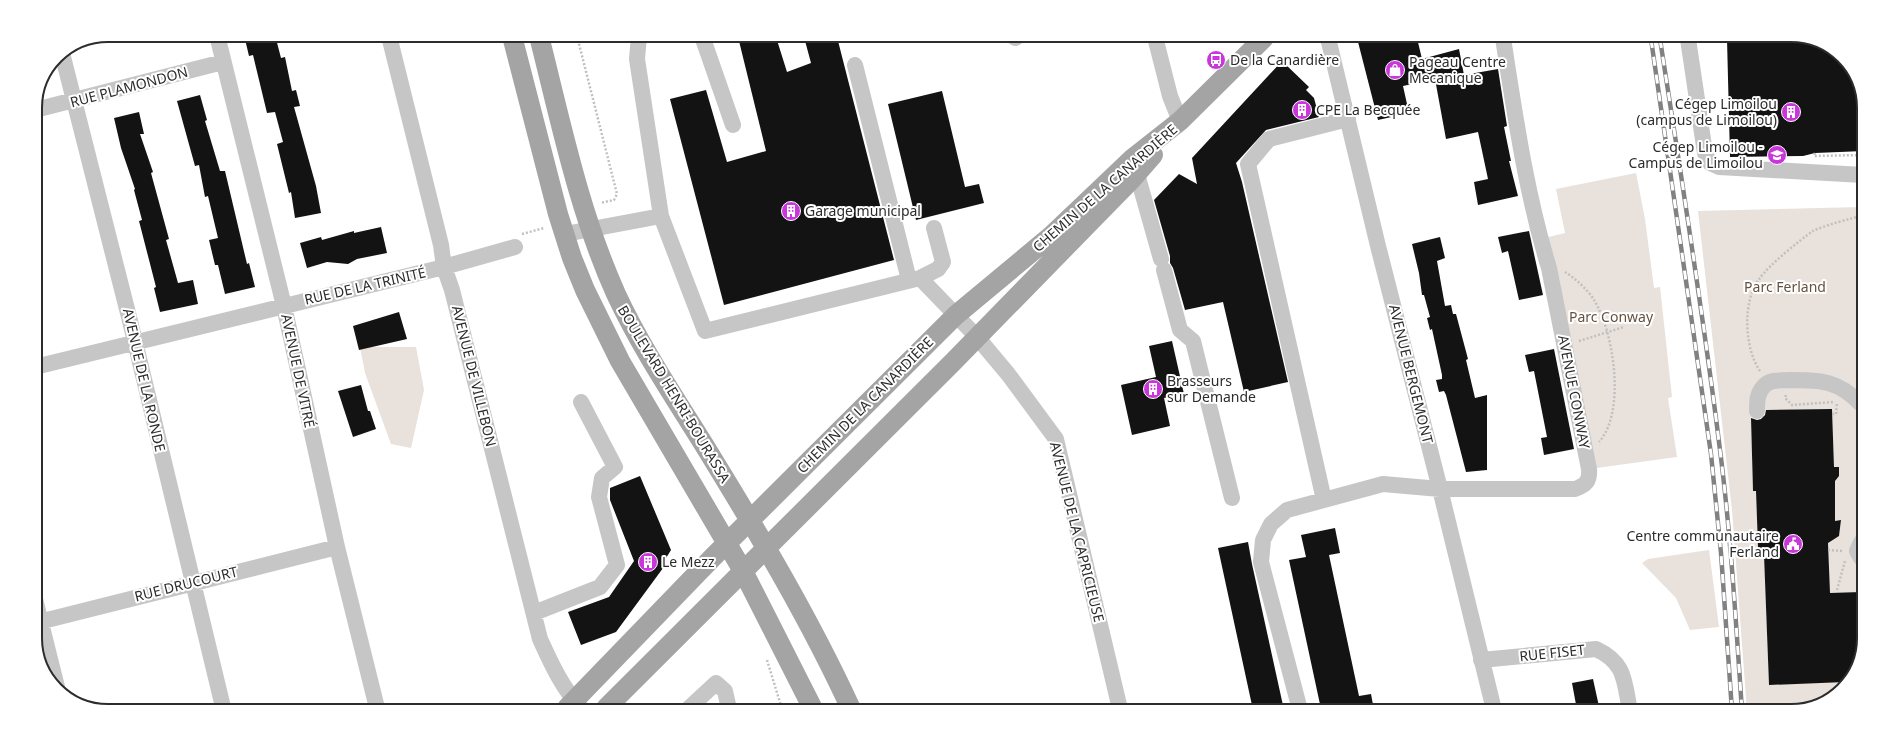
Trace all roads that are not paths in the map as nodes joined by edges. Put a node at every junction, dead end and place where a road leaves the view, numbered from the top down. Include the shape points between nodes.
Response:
1 (219, 42) edge
2 (390, 42) edge
3 (513, 42) edge
4 (540, 42) edge
5 (638, 42) edge
6 (704, 42) edge
7 (1156, 42) edge
8 (1260, 42) edge
9 (1329, 42) edge
10 (1504, 42) edge
11 (1688, 42) edge
12 (64, 59) edge
13 (224, 62) junction
14 (855, 65) dead end
15 (74, 101) junction
16 (42, 108) edge
17 (1348, 119) junction
18 (1180, 121) junction
19 (734, 125) dead end
20 (1137, 174) junction
21 (1857, 175) edge
22 (661, 216) junction
23 (934, 228) dead end
24 (592, 230) junction
25 (556, 231) junction
26 (514, 247) road end
27 (444, 267) junction
28 (914, 279) junction
29 (284, 306) junction
30 (956, 315) junction
31 (977, 337) junction
32 (135, 342) junction
33 (42, 364) edge
34 (1857, 401) edge
35 (581, 402) dead end
36 (1757, 411) dead end
37 (1440, 489) junction
38 (1232, 498) dead end
39 (1324, 500) junction
40 (750, 520) junction
41 (726, 544) junction
42 (337, 547) junction
43 (765, 548) junction
44 (743, 571) junction
45 (192, 583) junction
46 (534, 613) junction
47 (42, 621) edge
48 (42, 636) edge
49 (1481, 660) junction
50 (53, 674) edge
51 (222, 704) edge
52 (375, 704) edge
53 (573, 704) edge
54 (576, 704) edge
55 (610, 704) edge
56 (693, 704) edge
57 (728, 704) edge
58 (810, 704) edge
59 (849, 704) edge
60 (1119, 704) edge
61 (1298, 704) edge
62 (1492, 704) edge
63 (1629, 704) edge

1 - 13 street, AVENUE DE VITRÉ
2 - 27 street, AVENUE DE VILLEBON via 441,245
3 - 25 main road, BOULEVARD HENRI-BOURASSA
4 - 24 main road, BOULEVARD HENRI-BOURASSA via 582,208
5 - 22 street via 637,59
6 - 19 street
7 - 18 street via 1170,96
8 - 18 main road, CHEMIN DE LA CANARDIÈRE
9 - 17 street, AVENUE BERGEMONT
10 - 37 street, AVENUE CONWAY via 1526,172 1549,268 1590,478 1585,485 1575,489
11 - 21 street via 1705,153 1710,163 1719,167
12 - 15 street, AVENUE DE LA RONDE
13 - 15 street, RUE PLAMONDON
13 - 29 street, AVENUE DE VITRÉ
14 - 28 street
15 - 16 street, RUE PLAMONDON
15 - 32 street, AVENUE DE LA RONDE
17 - 37 street, AVENUE BERGEMONT
17 - 39 street via 1269,139 1248,164
18 - 20 main road, CHEMIN DE LA CANARDIÈRE
18 - 30 main road, CHEMIN DE LA CANARDIÈRE via 1133,158 1051,236
20 - 31 main road, CHEMIN DE LA CANARDIÈRE
20 - 38 street via 1180,330 1193,341
22 - 24 street
22 - 28 street via 705,331
23 - 28 street via 943,262 938,269
24 - 25 street
24 - 40 main road, BOULEVARD HENRI-BOURASSA via 604,265 634,330
25 - 41 main road, BOULEVARD HENRI-BOURASSA via 620,361
26 - 27 street, RUE DE LA TRINITÉ
27 - 29 street, RUE DE LA TRINITÉ
27 - 46 street, AVENUE DE VILLEBON
28 - 30 street, AVENUE DE LA CAPRICIEUSE
29 - 32 street, RUE DE LA TRINITÉ
29 - 42 street, AVENUE DE VITRÉ
30 - 31 street, AVENUE DE LA CAPRICIEUSE
30 - 40 main road, CHEMIN DE LA CANARDIÈRE
31 - 43 main road, CHEMIN DE LA CANARDIÈRE
31 - 60 street, AVENUE DE LA CAPRICIEUSE via 1056,439
32 - 33 street, RUE DE LA TRINITÉ
32 - 45 street, AVENUE DE LA RONDE
34 - 36 street via 1839,386 1819,380 1772,381 1765,385 1758,395
35 - 46 street via 615,468 602,478 599,497 618,565 600,587
37 - 39 street via 1383,484
37 - 49 street, AVENUE BERGEMONT
39 - 61 street via 1287,510 1271,524 1263,540 1261,562
40 - 41 main road, CHEMIN DE LA CANARDIÈRE
40 - 43 main road, BOULEVARD HENRI-BOURASSA
41 - 44 main road, BOULEVARD HENRI-BOURASSA
41 - 54 main road, CHEMIN DE LA CANARDIÈRE
42 - 45 street, RUE DRUCOURT
42 - 52 street, AVENUE DE VITRÉ
43 - 44 main road, CHEMIN DE LA CANARDIÈRE
43 - 59 main road, BOULEVARD HENRI-BOURASSA via 805,616
44 - 55 main road, CHEMIN DE LA CANARDIÈRE
44 - 58 main road, BOULEVARD HENRI-BOURASSA
45 - 47 street, RUE DRUCOURT
45 - 51 street, AVENUE DE LA RONDE
46 - 53 street, AVENUE DE VILLEBON via 540,639
48 - 50 street
49 - 62 street, AVENUE BERGEMONT
49 - 63 street, RUE FISET via 1596,649 1616,661 1623,672
56 - 57 street via 716,683 725,691

